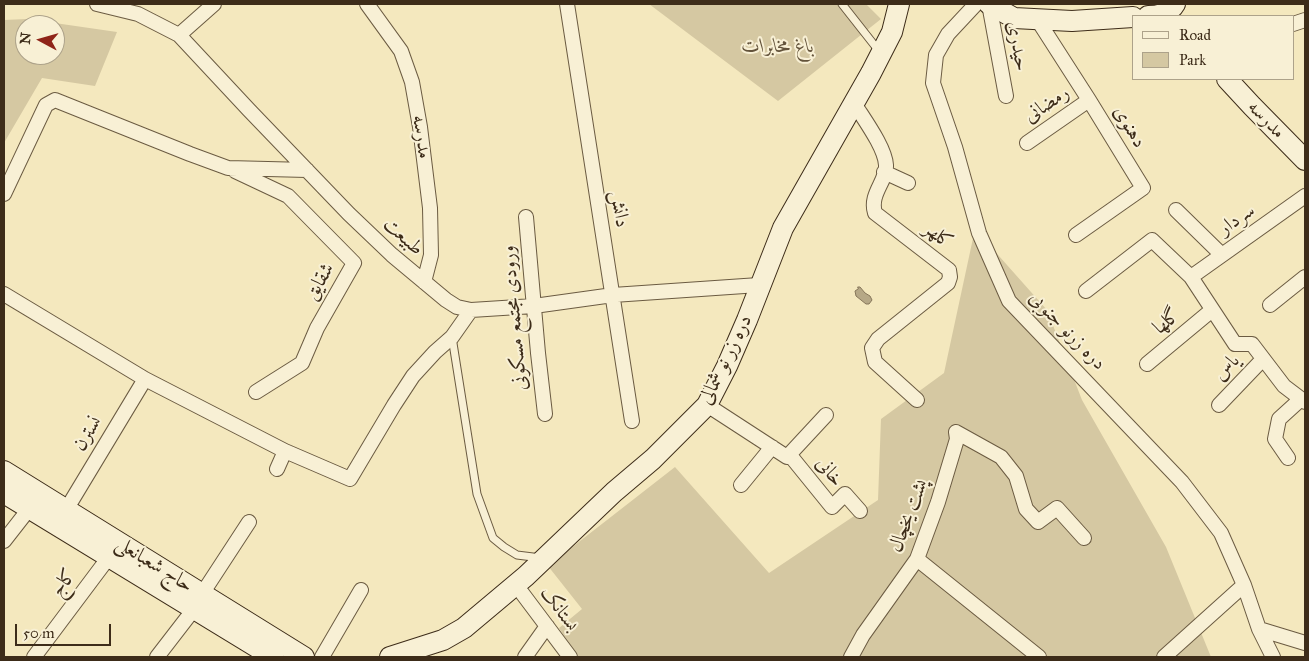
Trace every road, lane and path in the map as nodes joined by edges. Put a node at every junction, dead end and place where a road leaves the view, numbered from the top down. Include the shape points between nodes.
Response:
1 (97, 4) edge
2 (214, 4) edge
3 (367, 4) edge
4 (567, 4) edge
5 (842, 4) edge
6 (899, 4) edge
7 (976, 4) edge
8 (989, 4) edge
9 (1172, 11) edge
10 (1153, 15) edge
11 (1132, 17) edge
12 (1037, 20) junction
13 (179, 35) junction
14 (881, 53) junction
15 (1228, 80) edge
16 (1006, 96) dead end
17 (1089, 100) junction
18 (854, 103) junction
19 (1027, 143) dead end
20 (1305, 160) edge
21 (228, 168) junction
22 (307, 170) junction
23 (884, 172) junction
24 (908, 183) dead end
25 (4, 194) edge
26 (1305, 196) edge
27 (1176, 210) dead end
28 (526, 217) dead end
29 (1076, 235) dead end
30 (1222, 255) junction
31 (1191, 277) junction
32 (1305, 277) edge
33 (424, 282) junction
34 (760, 285) junction
35 (1086, 291) dead end
36 (4, 294) edge
37 (613, 295) junction
38 (1270, 305) dead end
39 (534, 306) junction
40 (471, 310) junction
41 (1212, 310) junction
42 (452, 337) junction
43 (1264, 359) junction
44 (1147, 364) dead end
45 (145, 379) junction
46 (256, 392) dead end
47 (917, 400) dead end
48 (1303, 401) edge
49 (707, 405) junction
50 (1219, 405) dead end
51 (545, 414) dead end
52 (826, 415) dead end
53 (632, 422) dead end
54 (772, 448) junction
55 (285, 451) junction
56 (789, 454) junction
57 (1288, 458) dead end
58 (277, 469) dead end
59 (4, 471) edge
60 (741, 485) dead end
61 (4, 493) edge
62 (34, 501) junction
63 (860, 511) dead end
64 (61, 518) junction
65 (249, 522) dead end
66 (1084, 538) dead end
67 (4, 541) edge
68 (114, 550) junction
69 (545, 558) junction
70 (917, 559) junction
71 (1244, 585) junction
72 (516, 586) junction
73 (362, 590) dead end
74 (198, 602) junction
75 (546, 626) junction
76 (1259, 629) junction
77 (1305, 643) edge
78 (34, 657) edge
79 (157, 657) edge
80 (273, 657) edge
81 (304, 657) edge
82 (322, 657) edge
83 (390, 657) edge
84 (526, 657) edge
85 (570, 657) edge
86 (850, 657) edge
87 (1039, 657) edge
88 (1164, 657) edge
89 (1273, 657) edge

1 - 13 street, طبیعت via 138,14
2 - 13 street
3 - 33 street, مدرسه via 401,51 412,82 430,208 431,255
4 - 37 street, دانش
5 - 14 lane
6 - 14 street, دره زر نو شمالی via 892,32
7 - 71 street, دره زرنو جنوبی via 948,34 936,55 933,83 979,233 1009,300 1182,482 1221,533
8 - 12 street via 1014,18
8 - 16 street, حیدری
9 - 10 street
11 - 12 street
12 - 17 street, دهنوی
13 - 22 street, طبیعت
14 - 18 street, دره زر نو شمالی
15 - 20 street, مدرسه
17 - 19 street, رمضانی
17 - 29 street, دهنوی via 1143,188
18 - 23 street, کلهر via 882,149 886,165
18 - 34 street, دره زر نو شمالی via 783,228
21 - 22 street, شقایق
21 - 25 street, شقایق via 55,100 46,105
21 - 46 street, شقایق via 288,196 354,263 317,328 302,363
22 - 33 street, طبیعت via 349,214
23 - 24 street
23 - 47 street, کلهر via 874,198 875,213 949,270 948,283 878,339 872,348 875,362
26 - 30 street, سردار
27 - 30 street
28 - 39 street, ورودی مجتمع مسکونی
30 - 31 street, سردار
31 - 35 street, دره زرنو جنوبی via 1152,240
31 - 41 street
32 - 38 street
33 - 40 street, طبیعت via 456,306
34 - 37 street, طبیعت
34 - 49 street, دره زر نو شمالی via 727,366
36 - 45 street
37 - 39 street, طبیعت
37 - 53 street, دانش
39 - 40 street, طبیعت
39 - 51 street, ورودی مجتمع مسکونی
40 - 42 street
41 - 43 street via 1235,344 1252,344
41 - 44 street, گلها
42 - 55 street via 414,376 350,479
42 - 69 lane via 477,494 493,538 517,554
43 - 48 street via 1284,386
43 - 50 street, یاس
45 - 55 street
45 - 64 street, نسترن
48 - 57 street via 1279,419 1275,439
49 - 54 street, خانی
49 - 69 street, دره زر نو شمالی via 653,460 614,492
52 - 56 street, خانی
54 - 56 street, خانی via 787,457
54 - 60 street
55 - 58 street
56 - 63 street, خانی via 832,507 845,494
59 - 62 street, حاج شعبانعلی
61 - 62 street, حاج شعبانعلی
62 - 64 street, حاج شعبانعلی
62 - 67 street
64 - 68 street, حاج شعبانعلی
65 - 74 street
66 - 70 street, پشت یخچال via 1057,508 1038,522 1026,509 1016,476 1001,457 956,432 957,439 938,502
68 - 74 street, حاج شعبانعلی
68 - 78 street, کاج
69 - 72 street, دره زر نو شمالی
70 - 86 street, پشت یخچال
70 - 87 street
71 - 76 street, دره زرنو جنوبی
71 - 88 street
72 - 75 street, بستانک
72 - 83 street, دره زر نو شمالی via 444,640
73 - 82 street
74 - 79 street
74 - 80 street, حاج شعبانعلی
74 - 81 street, حاج شعبانعلی
75 - 84 street
75 - 85 street, بستانک
76 - 77 street
76 - 89 street, دره زرنو جنوبی

